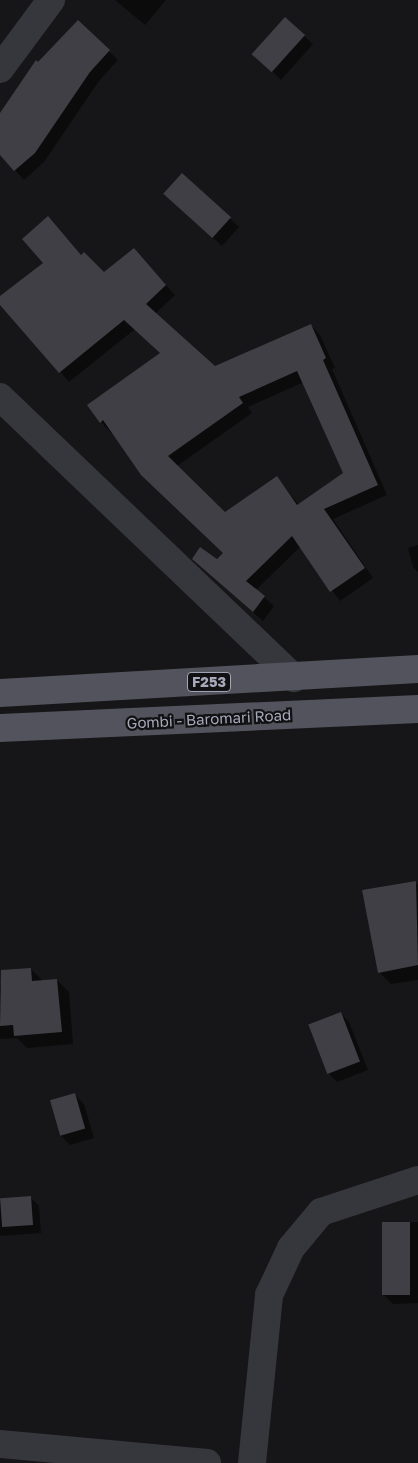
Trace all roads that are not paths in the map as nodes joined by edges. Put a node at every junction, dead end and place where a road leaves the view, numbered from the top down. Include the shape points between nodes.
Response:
1 (50, 0) edge
2 (0, 69) edge
3 (0, 397) edge
4 (418, 668) edge
5 (294, 678) junction
6 (0, 693) edge
7 (418, 709) edge
8 (0, 728) edge
9 (418, 1180) edge
10 (0, 1444) edge
11 (207, 1463) edge
12 (252, 1463) edge

1 - 2 street
3 - 5 street
4 - 5 main road, F253
5 - 6 main road, F253
7 - 8 main road, Gombi - Baromari Road
9 - 12 street via 321,1212 291,1248 268,1295
10 - 11 street

